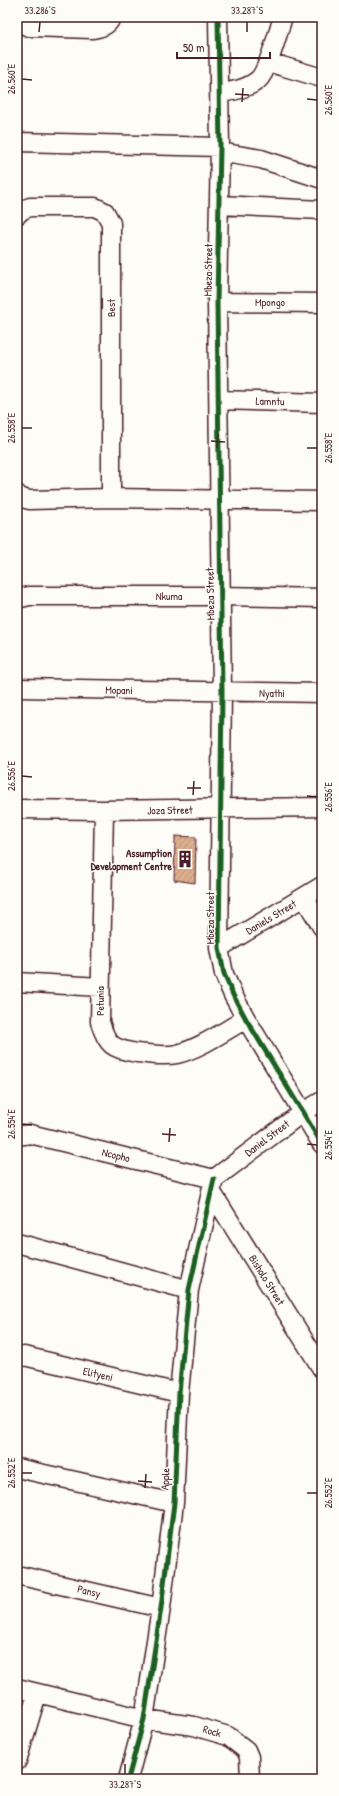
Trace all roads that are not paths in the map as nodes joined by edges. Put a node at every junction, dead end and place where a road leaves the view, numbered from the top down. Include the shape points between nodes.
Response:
1 (111, 17) edge
2 (218, 17) edge
3 (283, 17) edge
4 (17, 22) edge
5 (268, 62) junction
6 (322, 78) edge
7 (220, 93) junction
8 (17, 142) edge
9 (220, 150) junction
10 (322, 179) edge
11 (219, 205) junction
12 (322, 210) edge
13 (17, 215) edge
14 (218, 302) junction
15 (322, 303) edge
16 (219, 400) junction
17 (322, 402) edge
18 (17, 494) edge
19 (111, 498) junction
20 (219, 499) junction
21 (322, 501) edge
22 (220, 596) junction
23 (322, 598) edge
24 (17, 599) edge
25 (17, 688) edge
26 (222, 692) junction
27 (322, 693) edge
28 (322, 807) edge
29 (17, 809) edge
30 (220, 809) junction
31 (104, 810) junction
32 (322, 886) edge
33 (304, 897) junction
34 (322, 927) edge
35 (219, 948) junction
36 (17, 982) edge
37 (100, 987) junction
38 (246, 1019) junction
39 (322, 1101) edge
40 (303, 1112) junction
41 (17, 1136) edge
42 (322, 1144) edge
43 (213, 1185) junction
44 (17, 1243) edge
45 (189, 1290) junction
46 (17, 1358) edge
47 (322, 1369) edge
48 (179, 1393) junction
49 (17, 1468) edge
50 (174, 1503) junction
51 (17, 1574) edge
52 (161, 1608) junction
53 (17, 1688) edge
54 (37, 1694) junction
55 (144, 1718) junction
56 (17, 1761) edge
57 (253, 1778) edge
58 (128, 1779) edge

1 - 4 street via 101,28 92,29 29,27
2 - 7 street, Mbeza Street
3 - 5 street
5 - 6 street
5 - 7 street via 257,81 244,88
7 - 9 street, Mbeza Street
8 - 9 street
9 - 10 street via 262,159
9 - 11 street, Mbeza Street
11 - 12 street
11 - 14 street, Mbeza Street
13 - 19 street, Best via 30,207 95,207 105,212 111,223
14 - 15 street, Mpongo
14 - 16 street, Mbeza Street
16 - 17 street, Lamntu
16 - 20 street, Mbeza Street
18 - 19 street via 29,500
19 - 20 street
20 - 21 street
20 - 22 street, Mbeza Street
22 - 23 street, Nkuma
22 - 24 street, Nkuma via 28,596
22 - 26 street, Mbeza Street
25 - 26 street, Mopani
26 - 27 street, Nyathi
26 - 30 street, Mbeza Street
28 - 30 street, Joza Street
29 - 31 street, Joza Street
30 - 31 street, Joza Street
30 - 35 street, Mbeza Street
31 - 37 street, Petunia
32 - 33 street, Daniels Street
33 - 34 street
33 - 35 street, Daniels Street
35 - 38 street, Mbeza Street via 224,974
36 - 37 street
37 - 38 street, Petunia via 100,1022 105,1039 125,1051 157,1056 176,1054 194,1048
38 - 40 street, Mbeza Street
39 - 40 street, Daniel Street
40 - 42 street, Mbeza Street
40 - 43 street, Daniel Street via 253,1148
41 - 43 street, Ncopho via 30,1134
43 - 45 street, Apple
43 - 47 street, Bisholo Street
44 - 45 street
45 - 48 street, Apple
46 - 48 street, Elityeni via 24,1356
48 - 50 street, Apple
49 - 50 street
50 - 52 street, Apple
51 - 52 street, Pansy
52 - 55 street, Apple
53 - 54 street
54 - 55 street
54 - 56 street
55 - 57 street, Rock via 194,1726 228,1736 246,1750
55 - 58 street, Apple

